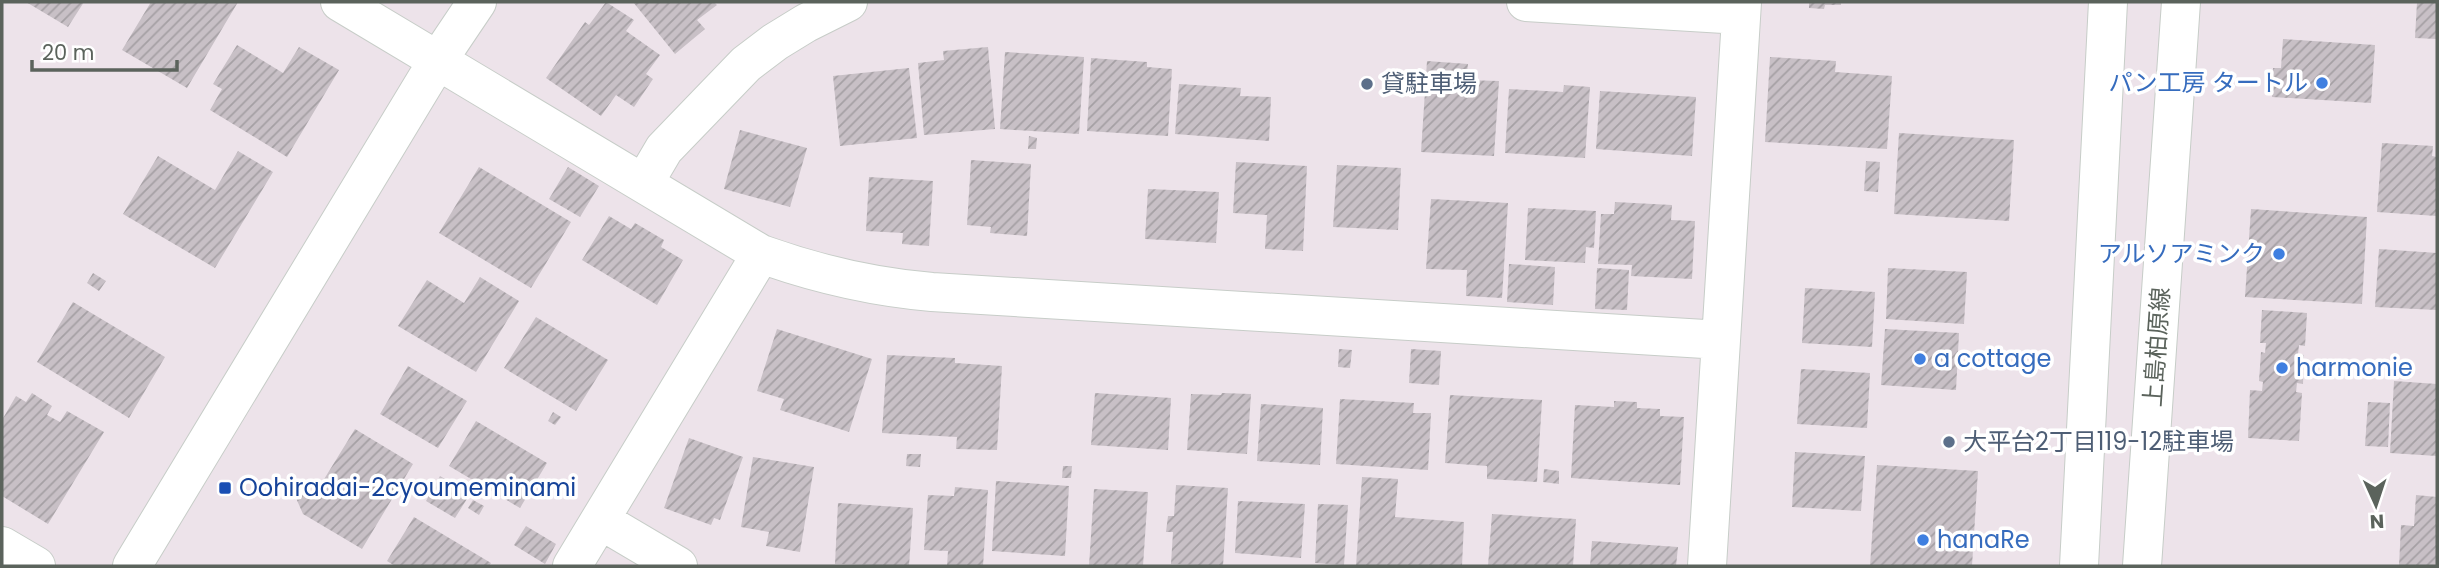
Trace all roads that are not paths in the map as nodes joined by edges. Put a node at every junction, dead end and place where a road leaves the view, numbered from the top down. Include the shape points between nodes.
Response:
1 (340, 2) edge
2 (477, 2) edge
3 (848, 2) edge
4 (1526, 2) edge
5 (2108, 2) edge
6 (2181, 2) edge
7 (1741, 8) edge
8 (438, 60) junction
9 (643, 183) junction
10 (761, 254) junction
11 (1721, 340) junction
12 (600, 520) junction
13 (2, 546) edge
14 (36, 566) edge
15 (132, 566) edge
16 (572, 566) edge
17 (678, 566) edge
18 (1707, 566) edge
19 (2079, 566) edge
20 (2141, 566) edge

1 - 8 street
2 - 8 street
3 - 9 street via 806,23 746,64 664,149
4 - 7 street
5 - 19 street
6 - 20 street, 上島柏原線
7 - 11 street
8 - 9 street
8 - 15 street
9 - 10 street
10 - 11 street via 828,276 896,289
10 - 12 street
11 - 18 street
12 - 16 street
12 - 17 street
13 - 14 street

